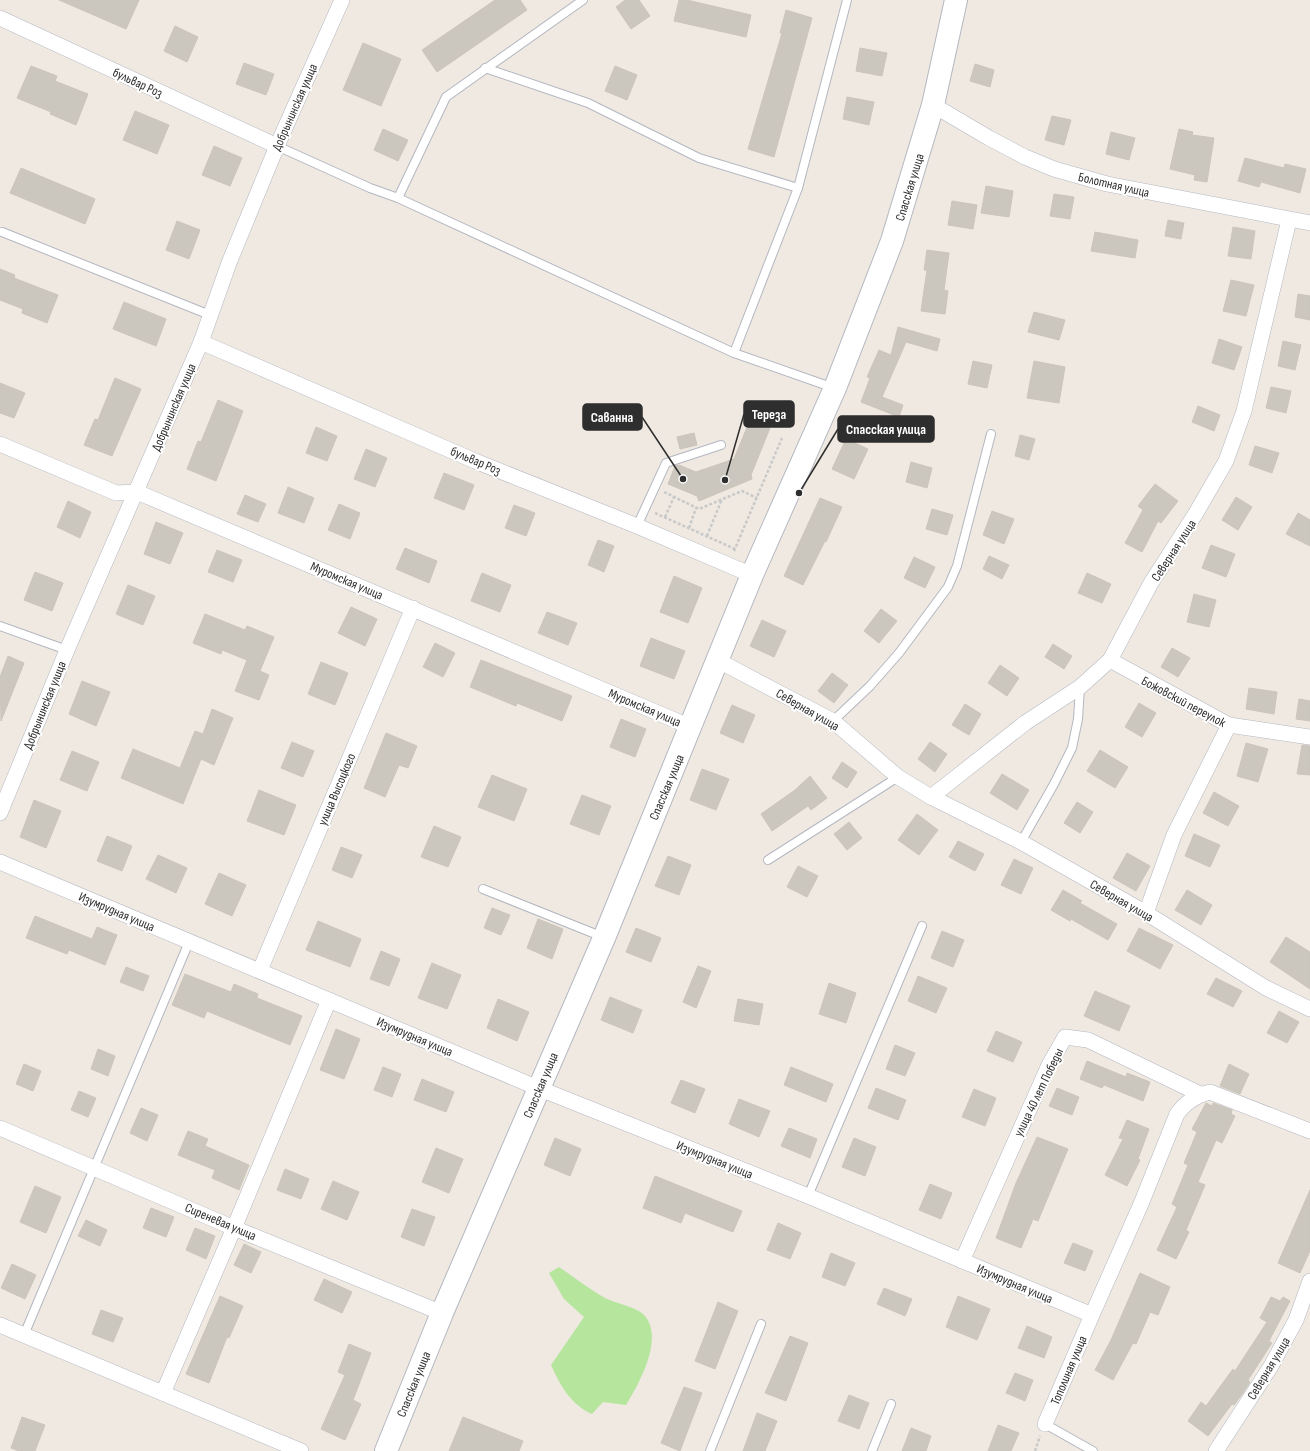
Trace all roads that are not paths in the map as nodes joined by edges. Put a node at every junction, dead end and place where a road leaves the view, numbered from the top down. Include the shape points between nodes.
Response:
1 (342, 0) edge
2 (583, 0) edge
3 (846, 0) edge
4 (956, 0) edge
5 (0, 18) edge
6 (485, 68) junction
7 (933, 105) junction
8 (277, 146) junction
9 (798, 188) junction
10 (398, 198) junction
11 (1289, 220) junction
12 (1310, 223) edge
13 (2, 232) dead end
14 (210, 315) junction
15 (201, 342) junction
16 (734, 353) junction
17 (835, 388) junction
18 (991, 434) dead end
19 (0, 444) edge
20 (720, 444) dead end
21 (137, 492) junction
22 (637, 526) junction
23 (752, 575) junction
24 (413, 608) junction
25 (0, 626) edge
26 (66, 650) junction
27 (717, 660) junction
28 (1110, 660) junction
29 (1080, 687) junction
30 (833, 721) junction
31 (1229, 725) junction
32 (692, 726) junction
33 (1310, 737) edge
34 (898, 777) junction
35 (930, 797) junction
36 (0, 813) edge
37 (1021, 842) junction
38 (768, 860) dead end
39 (0, 862) edge
40 (483, 888) dead end
41 (1146, 913) junction
42 (922, 926) dead end
43 (604, 938) junction
44 (189, 942) junction
45 (260, 970) junction
46 (329, 1000) junction
47 (1310, 1009) edge
48 (538, 1088) junction
49 (1200, 1094) junction
50 (0, 1128) edge
51 (1310, 1131) edge
52 (93, 1167) junction
53 (808, 1196) junction
54 (234, 1228) junction
55 (962, 1261) junction
56 (1310, 1281) edge
57 (442, 1313) junction
58 (1092, 1315) junction
59 (761, 1324) dead end
60 (0, 1325) edge
61 (24, 1335) junction
62 (163, 1393) junction
63 (891, 1404) dead end
64 (1045, 1424) joint
65 (301, 1451) edge
66 (386, 1451) edge
67 (710, 1451) edge
68 (872, 1451) edge
69 (1093, 1451) edge
70 (1216, 1451) edge

1 - 8 street, Добрынинская улица
2 - 6 lane
3 - 9 lane
4 - 7 street, Спасская улица
5 - 8 street, бульвар Роз
6 - 9 lane via 588,103 699,158
6 - 10 lane via 446,97
7 - 11 street, Болотная улица via 995,142 1054,169 1107,184
7 - 17 street, Спасская улица via 892,241
8 - 10 lane
8 - 14 street, Добрынинская улица
9 - 16 lane
10 - 16 lane
11 - 12 street, Болотная улица
11 - 28 street, Северная улица via 1244,410 1226,461 1151,583
13 - 14 lane
14 - 15 street, Добрынинская улица
15 - 21 street, Добрынинская улица
15 - 22 street, бульвар Роз via 475,461
16 - 17 lane
17 - 23 street, Спасская улица
18 - 30 lane via 957,566 948,587 899,653 870,686
19 - 21 street, Муромская улица via 116,493
20 - 22 lane via 666,463
21 - 24 street, Муромская улица
21 - 26 street, Добрынинская улица
22 - 23 street, бульвар Роз
23 - 27 street, Спасская улица
24 - 32 street, Муромская улица
24 - 45 street, улица Высоцкого
25 - 26 lane
26 - 36 street, Добрынинская улица
27 - 30 street, Северная улица
27 - 32 street, Спасская улица
28 - 29 street, Северная улица
28 - 31 street, Божовский переулок
29 - 35 street, Северная улица via 1025,723
29 - 37 lane via 1078,720 1072,748
30 - 34 street, Северная улица
31 - 33 street, Божовский переулок
31 - 41 street via 1174,834
32 - 43 street, Спасская улица
34 - 35 street, Северная улица
34 - 38 lane
35 - 37 street, Северная улица
37 - 41 street, Северная улица
39 - 44 street, Изумрудная улица
40 - 43 lane
41 - 47 street, Северная улица via 1266,988
42 - 53 lane
43 - 48 street, Спасская улица
44 - 45 street, Изумрудная улица
44 - 52 lane
45 - 46 street, Изумрудная улица
46 - 48 street, Изумрудная улица
46 - 54 street
48 - 53 street, Изумрудная улица
48 - 57 street, Спасская улица
49 - 51 street via 1210,1092
49 - 55 street, улица 40 лет Победы via 1088,1040 1066,1037 1049,1065
49 - 58 street via 1183,1105 1177,1114
50 - 52 street, Сиреневая улица
52 - 54 street, Сиреневая улица
52 - 61 lane
53 - 55 street, Изумрудная улица
54 - 57 street, Сиреневая улица
54 - 62 street
55 - 58 street, Изумрудная улица
56 - 70 street, Северная улица via 1296,1320 1271,1366
57 - 66 street, Спасская улица
58 - 64 street, Тополиная улица
59 - 67 lane
60 - 61 street
61 - 62 street
62 - 65 street
63 - 68 lane
64 - 69 lane

